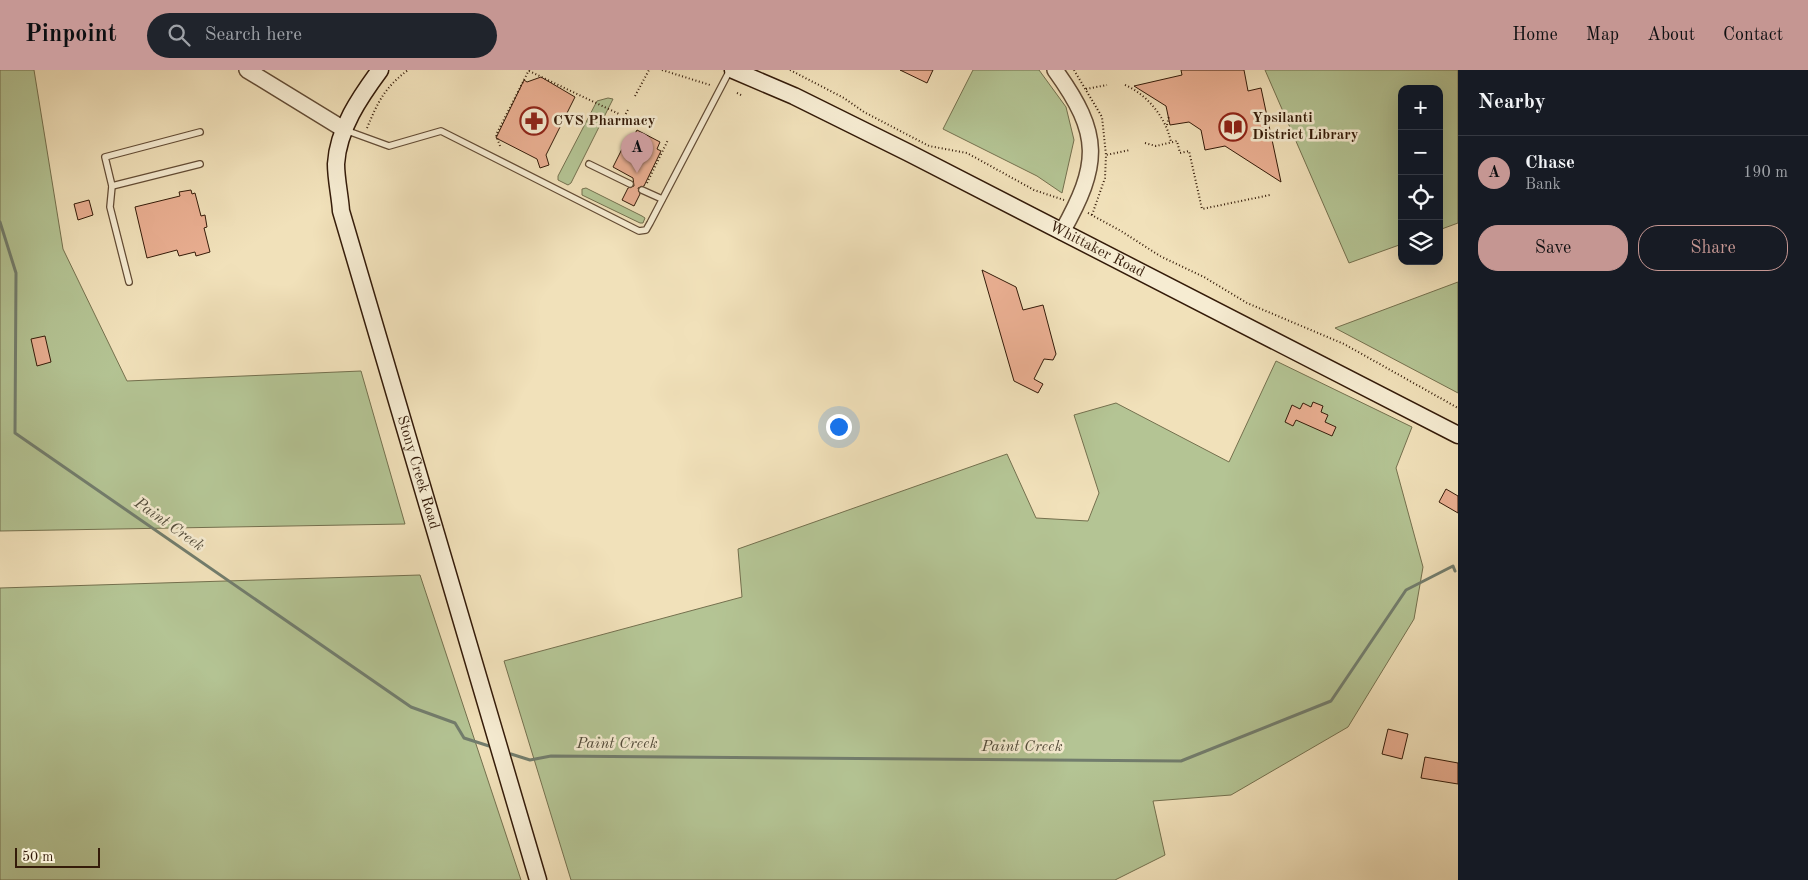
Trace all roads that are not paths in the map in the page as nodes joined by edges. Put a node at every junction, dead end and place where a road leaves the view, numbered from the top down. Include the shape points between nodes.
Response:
1 (247, 70) edge
2 (380, 70) edge
3 (732, 70) edge
4 (1056, 70) edge
5 (345, 130) junction
6 (200, 132) dead end
7 (200, 164) dead end
8 (589, 164) dead end
9 (630, 184) dead end
10 (112, 186) junction
11 (642, 190) dead end
12 (662, 199) junction
13 (1062, 232) junction
14 (129, 282) dead end
15 (1458, 435) edge
16 (538, 880) edge

1 - 5 street
2 - 5 main road, Stony Creek Road via 358,99
3 - 12 lane
3 - 13 main road, Whittaker Road via 892,144
4 - 13 street via 1078,102 1092,150 1087,182
5 - 12 lane via 389,146 441,131 640,231 646,230
5 - 16 main road, Stony Creek Road via 336,164 341,211
6 - 10 lane via 105,157
7 - 10 lane
8 - 9 lane
10 - 14 lane via 110,207
11 - 12 lane
13 - 15 main road, Whittaker Road

